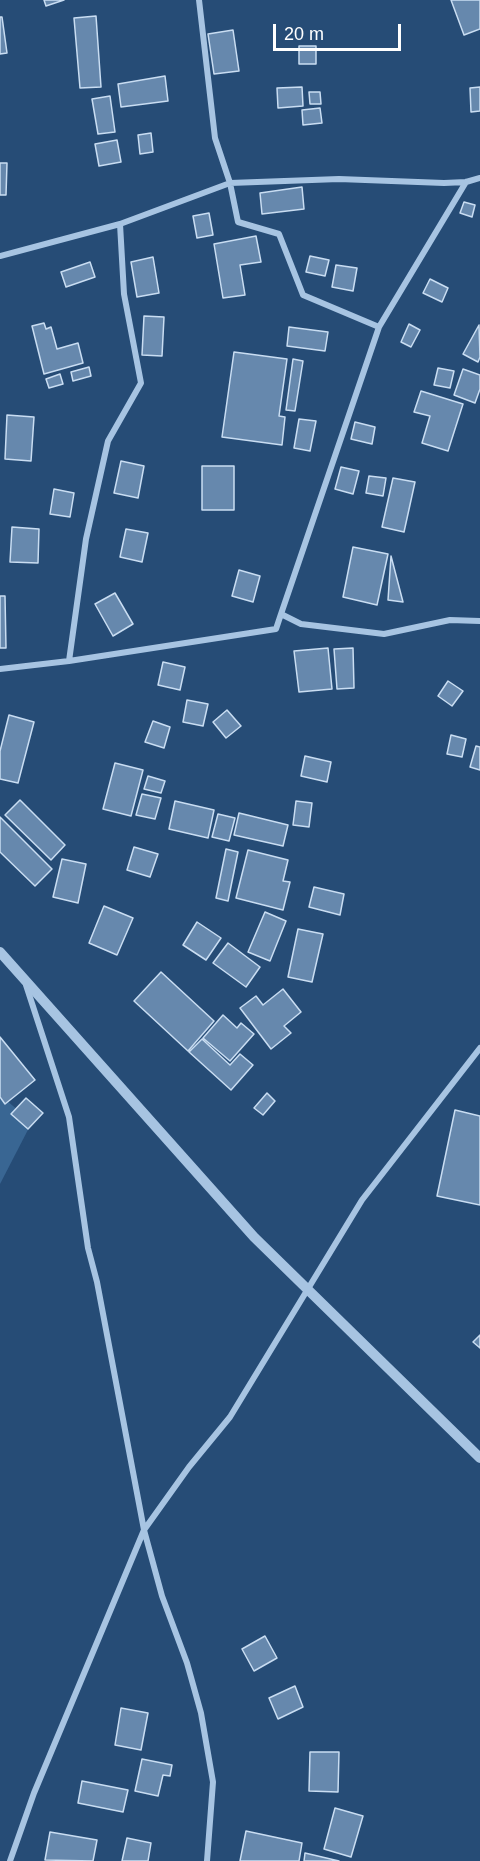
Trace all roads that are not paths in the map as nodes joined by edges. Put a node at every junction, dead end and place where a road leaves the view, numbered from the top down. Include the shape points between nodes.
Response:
1 (199, 0) edge
2 (480, 178) edge
3 (466, 182) junction
4 (230, 183) junction
5 (120, 224) junction
6 (0, 256) edge
7 (379, 327) junction
8 (281, 614) junction
9 (480, 621) edge
10 (69, 660) junction
11 (0, 669) edge
12 (0, 952) edge
13 (23, 976) junction
14 (480, 1048) edge
15 (306, 1289) junction
16 (480, 1458) edge
17 (144, 1530) junction
18 (10, 1861) edge
19 (207, 1861) edge

1 - 4 street via 215,138
2 - 3 street
3 - 4 street via 339,179
3 - 7 street
4 - 5 street
4 - 7 street via 238,222 279,234 303,296
5 - 6 street
5 - 10 street via 124,294 141,383 108,441 86,539
7 - 8 street
8 - 9 street via 301,624 384,634 450,620
8 - 10 street via 276,629
10 - 11 street
12 - 13 street
13 - 15 street via 254,1237
13 - 17 street via 69,1117 88,1248
14 - 15 street via 362,1200
15 - 16 street
15 - 17 street via 230,1418
17 - 18 street via 34,1793
17 - 19 street via 201,1713 213,1782

